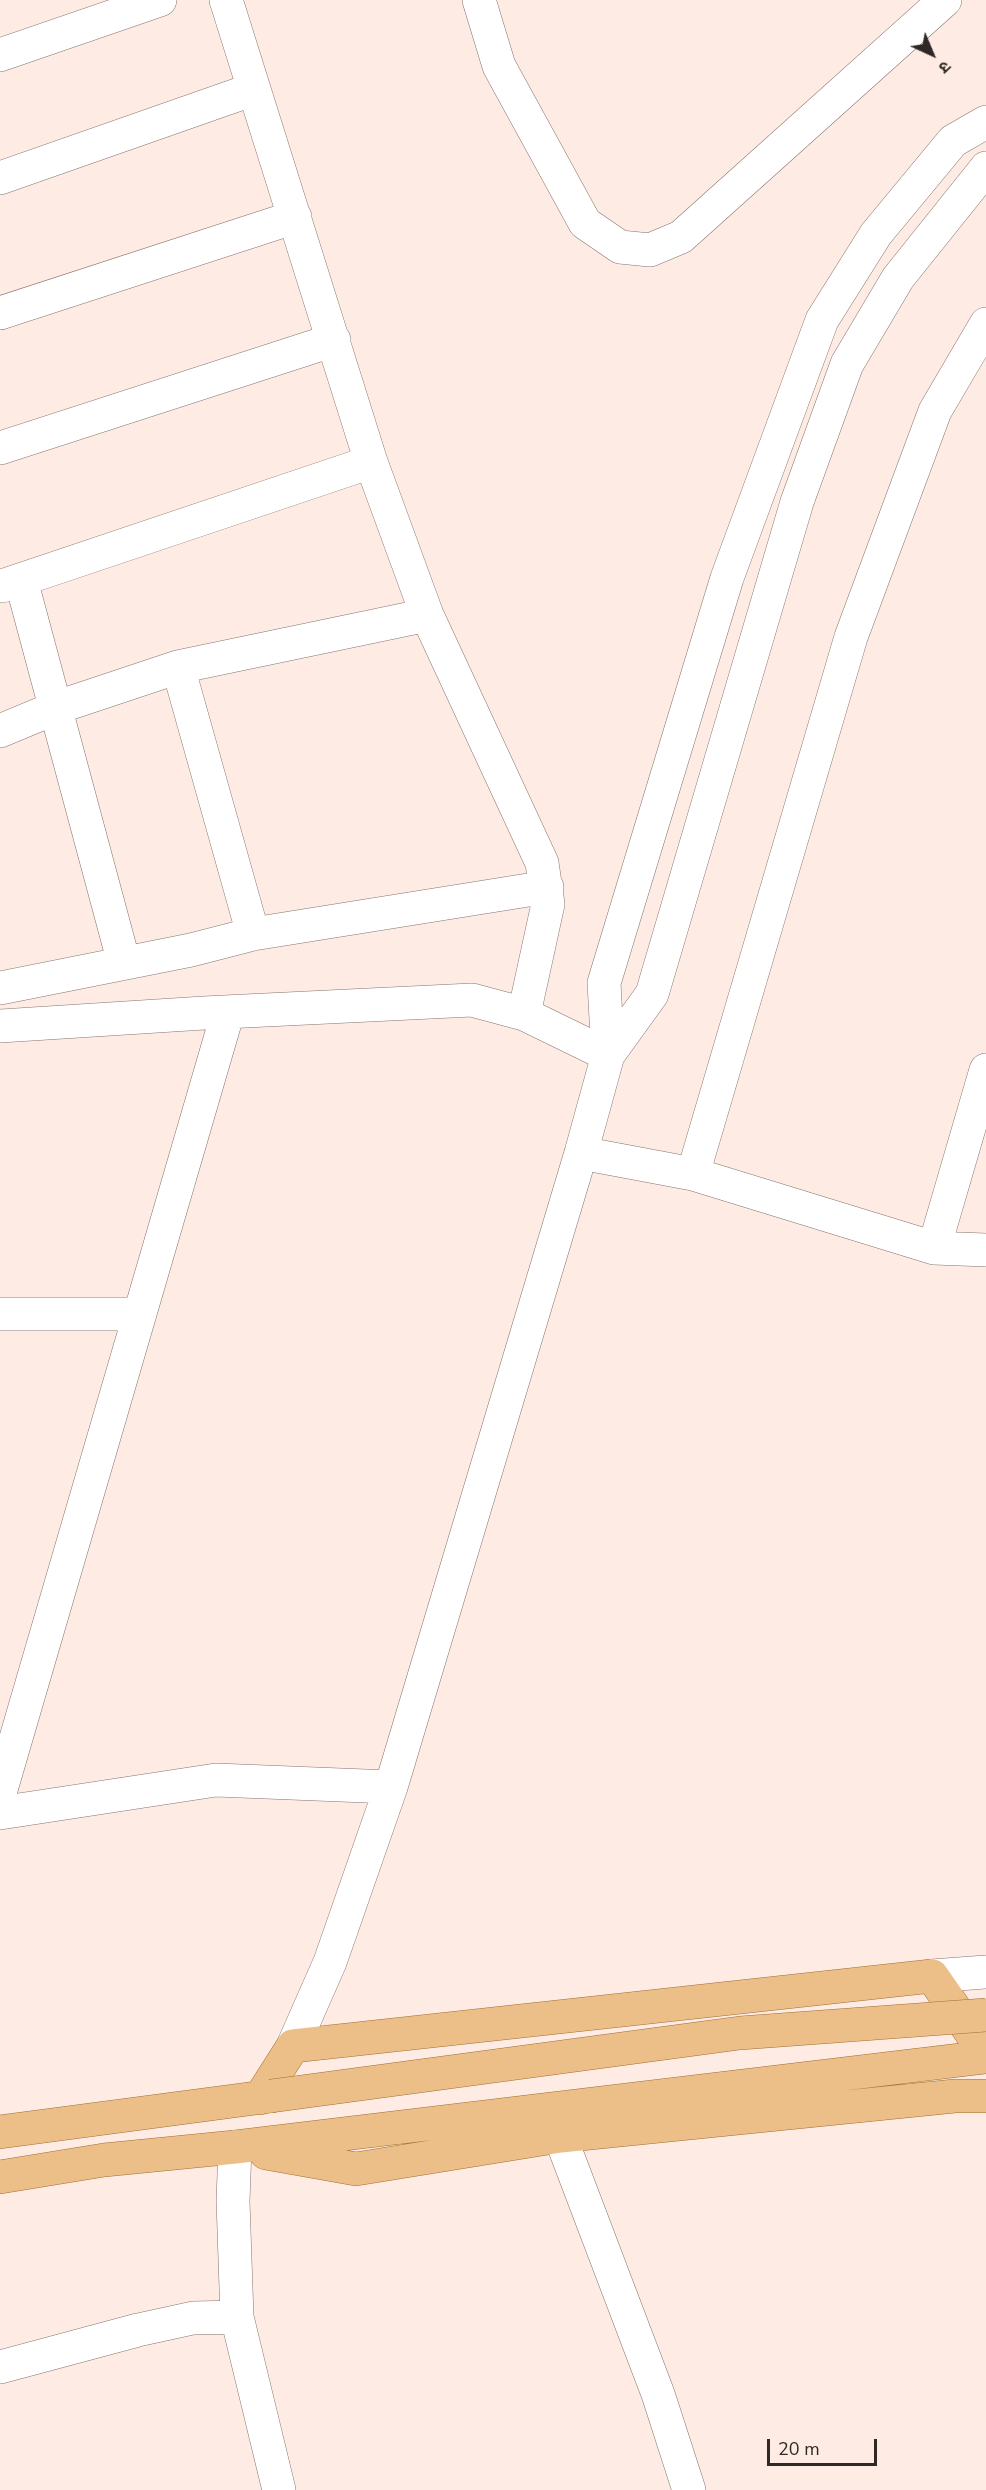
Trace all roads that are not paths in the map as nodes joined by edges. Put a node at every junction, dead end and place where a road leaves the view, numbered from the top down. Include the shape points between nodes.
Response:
1 (160, 0) edge
2 (226, 0) edge
3 (479, 0) edge
4 (945, 0) edge
5 (0, 56) edge
6 (254, 89) junction
7 (986, 122) edge
8 (986, 168) edge
9 (0, 178) edge
10 (296, 217) junction
11 (0, 313) edge
12 (986, 324) edge
13 (334, 340) junction
14 (0, 448) edge
15 (371, 462) junction
16 (11, 583) edge
17 (427, 615) junction
18 (177, 667) junction
19 (55, 708) junction
20 (0, 731) edge
21 (547, 886) junction
22 (253, 934) junction
23 (124, 963) junction
24 (0, 988) edge
25 (228, 1012) junction
26 (525, 1014) junction
27 (0, 1026) edge
28 (608, 1055) junction
29 (986, 1070) edge
30 (581, 1153) junction
31 (693, 1174) junction
32 (934, 1248) junction
33 (986, 1250) edge
34 (0, 1314) edge
35 (140, 1314) junction
36 (391, 1787) junction
37 (0, 1793) edge
38 (0, 1813) edge
39 (986, 1972) edge
40 (932, 1976) junction
41 (986, 2015) edge
42 (293, 2046) junction
43 (986, 2056) edge
44 (986, 2096) edge
45 (266, 2097) junction
46 (0, 2132) edge
47 (560, 2136) junction
48 (234, 2147) junction
49 (0, 2177) edge
50 (237, 2317) junction
51 (0, 2367) edge
52 (279, 2490) edge
53 (689, 2490) edge

1 - 5 street
2 - 6 street
3 - 4 street via 499,66 585,223 620,247 650,250 681,237
6 - 9 street
6 - 10 street
7 - 28 street via 953,141 876,234 822,320 727,578 604,983
8 - 28 street via 898,278 847,364 797,502 652,994
10 - 11 street
10 - 13 street
12 - 31 street via 935,411 851,637
13 - 14 street
13 - 15 street
15 - 16 street
15 - 17 street
16 - 19 street
17 - 18 street
17 - 21 street via 542,863
18 - 19 street
18 - 22 street
19 - 20 street
19 - 23 street
21 - 22 street
21 - 26 street via 548,904
22 - 23 street
23 - 24 street
25 - 26 street via 472,1000
25 - 27 street
25 - 35 street
26 - 28 street
28 - 30 street
29 - 32 street
30 - 31 street
30 - 36 street
31 - 32 street
32 - 33 street
34 - 35 street
35 - 37 street
36 - 38 street via 216,1780
36 - 42 street via 330,1962
39 - 40 street
40 - 42 main road
40 - 43 main road
41 - 45 main road, bridge via 740,2033
42 - 45 main road
43 - 48 main road
44 - 47 main road
45 - 46 main road
47 - 48 main road via 356,2169
47 - 53 street via 658,2394
48 - 49 main road via 104,2160
48 - 50 street
50 - 51 street via 193,2318
50 - 52 street

